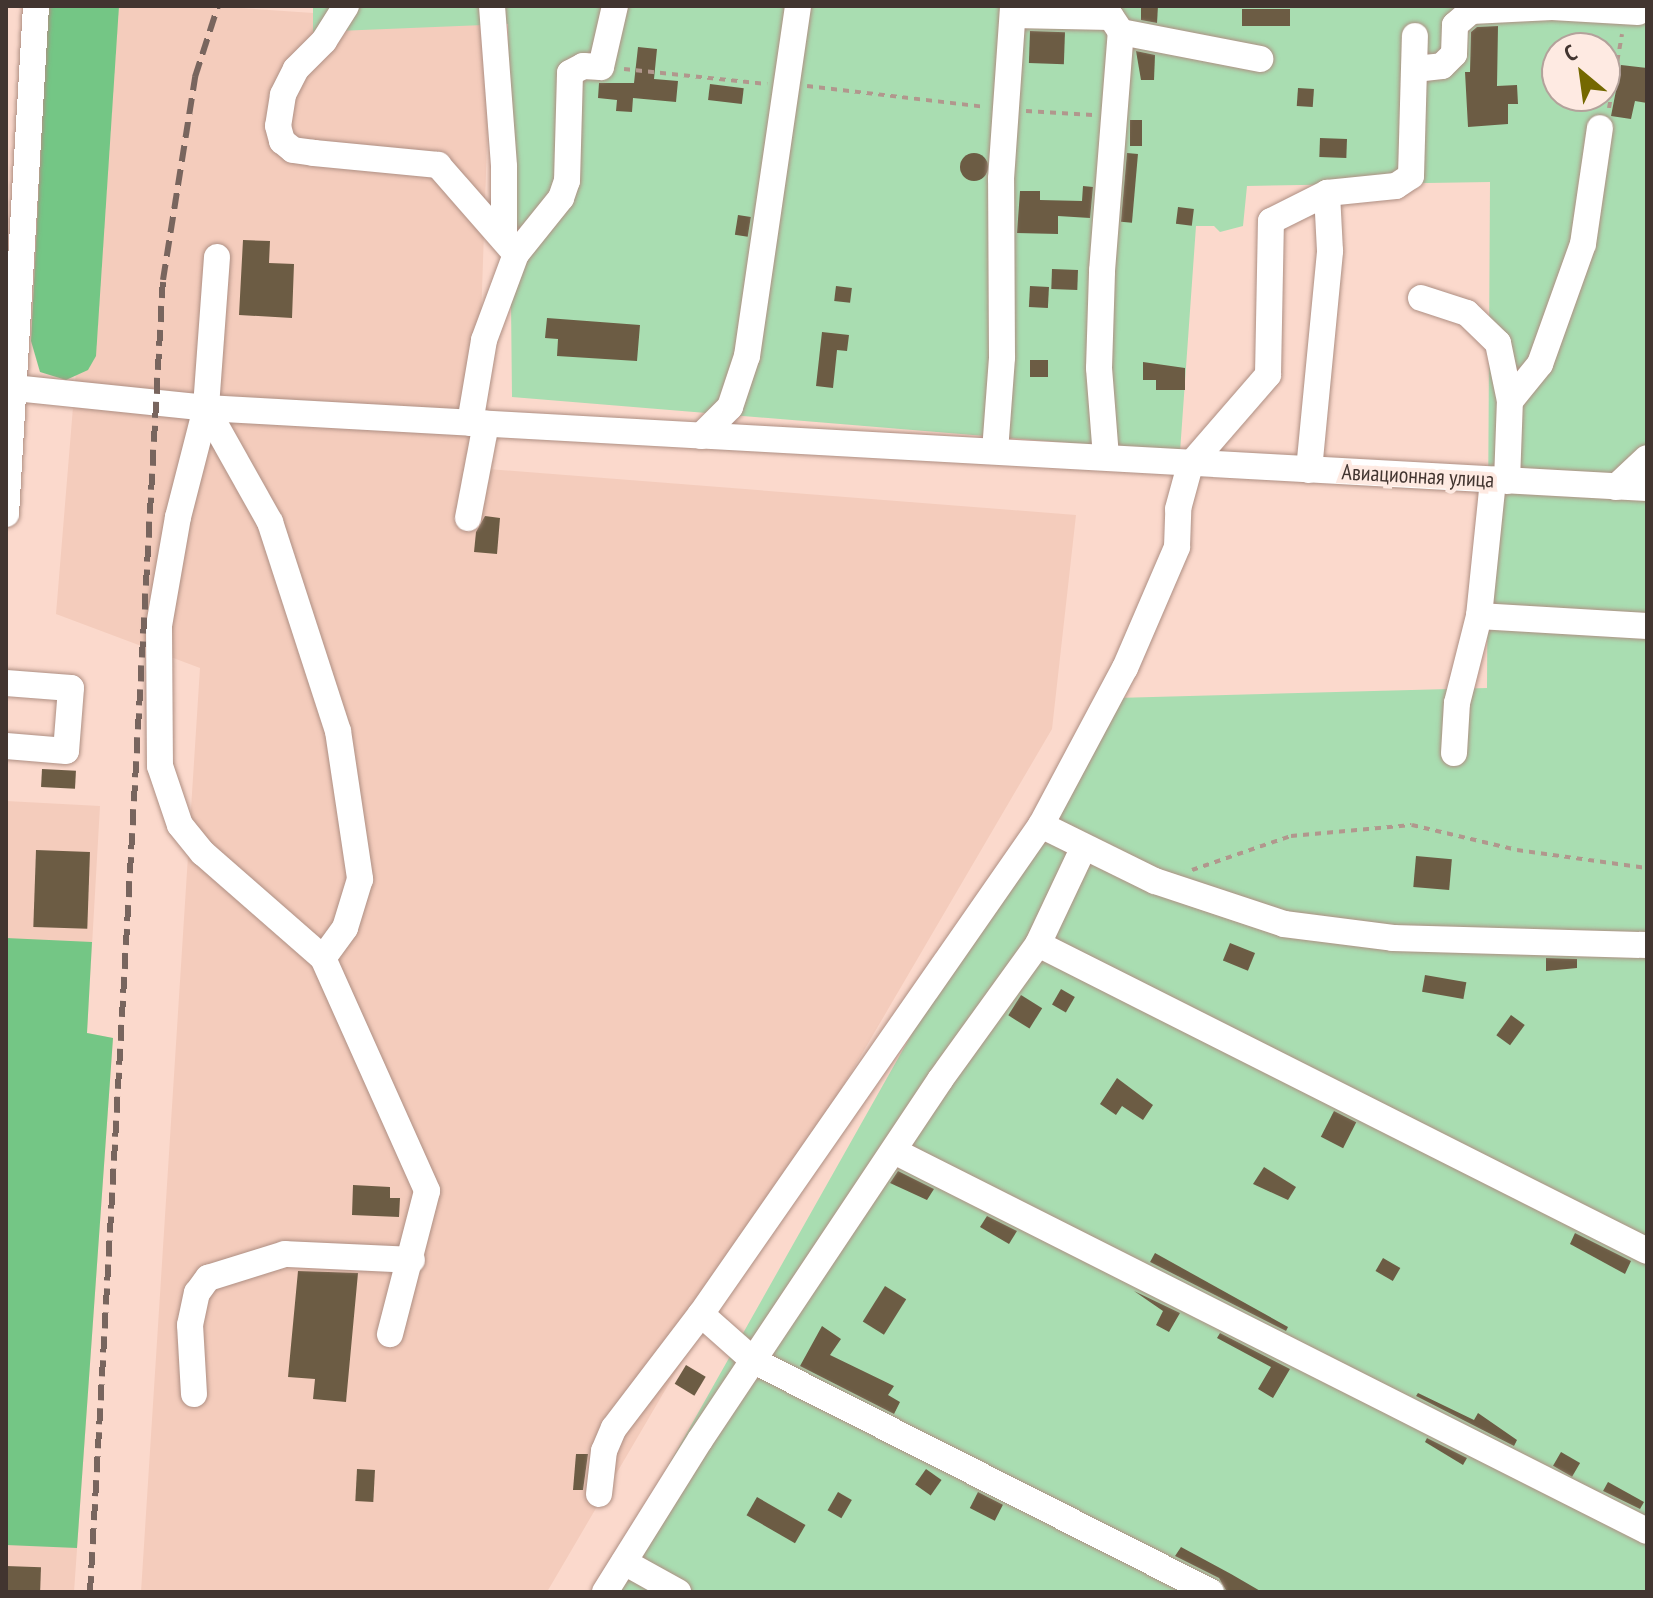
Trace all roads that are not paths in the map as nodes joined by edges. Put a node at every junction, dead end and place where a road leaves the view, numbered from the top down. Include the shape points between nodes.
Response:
1 (36, 6) edge
2 (346, 6) edge
3 (492, 6) edge
4 (615, 6) edge
5 (798, 6) edge
6 (1470, 8) edge
7 (1013, 11) edge
8 (1630, 12) road end
9 (1121, 32) junction
10 (1415, 36) dead end
11 (1260, 59) dead end
12 (1415, 69) junction
13 (1600, 128) road end
14 (1327, 193) junction
15 (510, 247) junction
16 (217, 257) dead end
17 (1421, 298) dead end
18 (14, 388) junction
19 (1510, 401) junction
20 (206, 408) junction
21 (478, 423) junction
22 (701, 436) junction
23 (995, 451) junction
24 (1106, 457) junction
25 (1647, 458) edge
26 (1190, 465) junction
27 (1309, 470) junction
28 (1500, 480) junction
29 (1616, 487) junction
30 (1647, 488) edge
31 (6, 514) edge
32 (468, 518) dead end
33 (1479, 616) junction
34 (1647, 626) edge
35 (6, 683) edge
36 (6, 746) edge
37 (1454, 753) dead end
38 (1041, 825) junction
39 (1083, 849) junction
40 (1038, 944) junction
41 (1647, 945) edge
42 (323, 958) junction
43 (894, 1151) junction
44 (1647, 1251) edge
45 (412, 1260) junction
46 (701, 1314) junction
47 (390, 1334) dead end
48 (754, 1361) junction
49 (194, 1394) dead end
50 (599, 1494) dead end
51 (1647, 1531) edge
52 (624, 1562) junction
53 (605, 1592) edge
54 (678, 1592) edge
55 (1211, 1592) edge

1 - 18 street
2 - 15 street via 324,41 296,69 283,95 278,126 282,141 293,150 438,165
3 - 15 street
4 - 15 street via 601,67 583,66 570,73 567,181 561,198
5 - 22 street via 747,356 730,407
6 - 8 street
6 - 12 street via 1455,25 1454,54 1442,66
7 - 9 street via 1111,17
7 - 23 street via 1001,179 1002,357
9 - 11 street
9 - 24 street via 1099,368
10 - 12 street
12 - 14 street via 1411,176 1396,186
13 - 19 street via 1583,244 1540,364
14 - 26 street via 1271,221 1268,375
14 - 27 street via 1330,251
15 - 21 street via 484,340
16 - 20 street
17 - 19 street via 1467,313 1498,343
18 - 20 street, Авиационная улица
18 - 31 street
19 - 28 street
20 - 21 street, Авиационная улица
20 - 42 street via 270,522 338,731 360,879 345,928
20 - 42 street via 178,517 159,626 160,766 180,825 203,853
21 - 22 street, Авиационная улица
21 - 32 street
22 - 23 street, Авиационная улица
23 - 24 street, Авиационная улица
24 - 26 street, Авиационная улица
25 - 29 street
26 - 27 street, Авиационная улица
26 - 38 street via 1178,509 1177,547 1125,668
27 - 28 street, Авиационная улица
28 - 29 street, Авиационная улица
28 - 33 street
29 - 30 street, Авиационная улица
33 - 34 street
33 - 37 street via 1457,703
35 - 36 street via 71,688 66,751
38 - 39 street
38 - 46 street
39 - 40 street
39 - 41 street via 1257,918 1344,934
40 - 43 street
40 - 44 street
42 - 45 street via 427,1191
43 - 48 street
43 - 51 street
45 - 47 street
45 - 49 street via 285,1254 208,1278 197,1293 190,1325
46 - 48 street
46 - 50 street via 614,1428 604,1451
48 - 52 street
48 - 55 street
52 - 53 street
52 - 54 street

